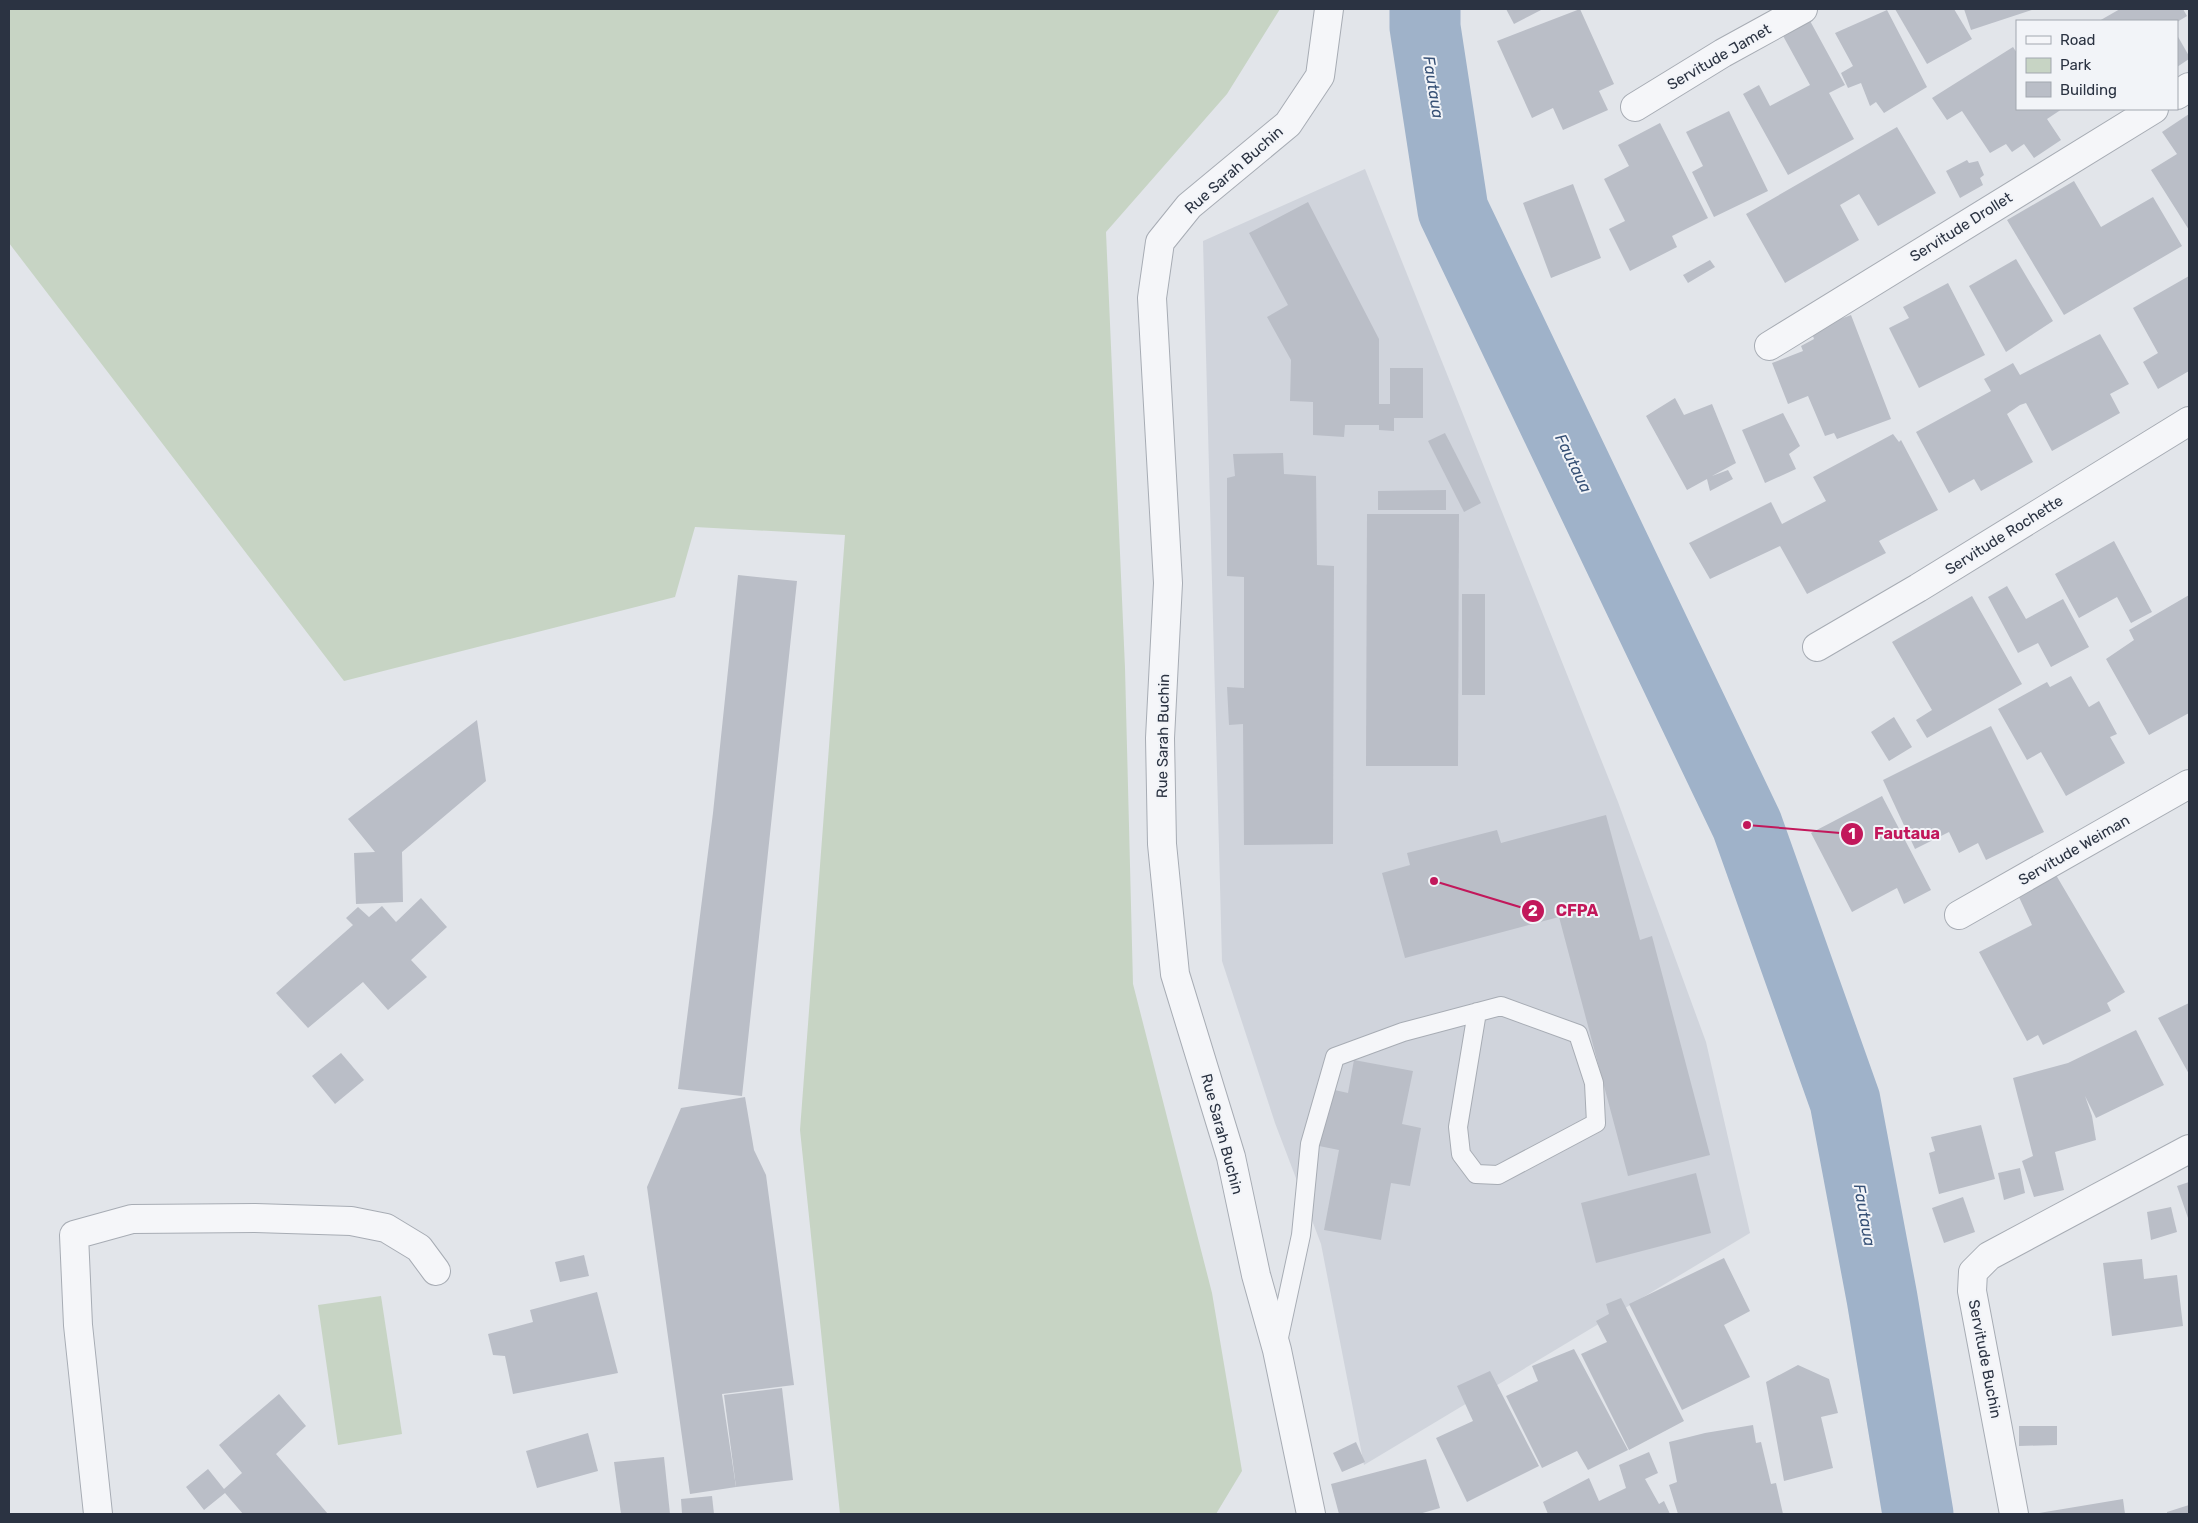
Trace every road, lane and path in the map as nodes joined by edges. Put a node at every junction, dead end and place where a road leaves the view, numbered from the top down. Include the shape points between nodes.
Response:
1 (1329, 9) edge
2 (1803, 9) edge
3 (2189, 87) edge
4 (2178, 94) edge
5 (1635, 107) dead end
6 (2152, 110) edge
7 (1769, 346) dead end
8 (2189, 421) edge
9 (1817, 647) dead end
10 (2189, 784) edge
11 (1959, 915) dead end
12 (1476, 1012) junction
13 (2189, 1149) edge
14 (436, 1271) dead end
15 (1277, 1350) junction
16 (98, 1514) edge
17 (1311, 1514) edge
18 (2014, 1514) edge

1 - 15 street, Rue Sarah Buchin via 1320,76 1288,124 1189,206 1160,242 1152,298 1168,583 1160,738 1162,844 1175,974 1230,1157
2 - 5 street, Servitude Jamet
3 - 4 street
6 - 7 street, Servitude Drollet
8 - 9 street, Servitude Rochette
10 - 11 street, Servitude Weiman
12 - 12 lane via 1501,1006 1578,1034 1594,1083 1596,1123 1498,1175 1476,1174 1460,1154 1458,1127
12 - 15 lane via 1404,1032 1335,1057 1310,1144 1301,1235
13 - 18 street, Servitude Buchin via 1989,1256 1973,1272 1972,1291
14 - 16 street via 419,1248 386,1228 351,1221 132,1219 74,1235 78,1325
15 - 17 street, Rue Sarah Buchin

